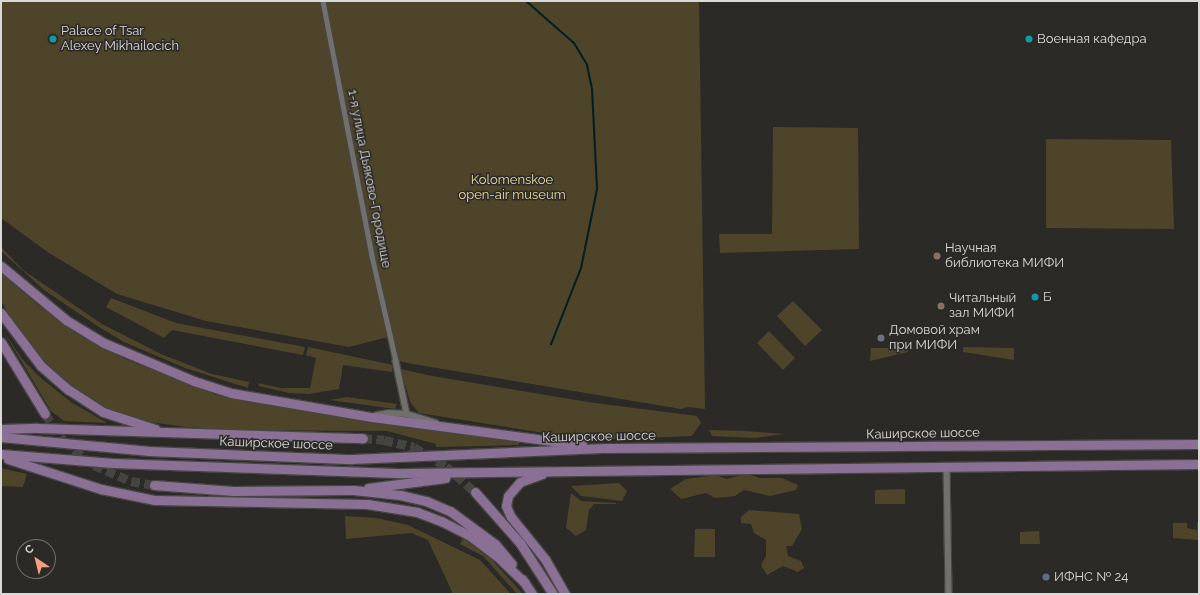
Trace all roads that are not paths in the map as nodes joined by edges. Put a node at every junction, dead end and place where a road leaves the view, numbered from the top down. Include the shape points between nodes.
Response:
1 (323, 1) edge
2 (1, 266) edge
3 (1, 313) edge
4 (1, 342) edge
5 (396, 361) joint
6 (45, 414) tunnel mouth
7 (407, 414) junction
8 (372, 417) junction
9 (444, 427) junction
10 (1, 429) edge
11 (168, 433) junction
12 (1, 437) edge
13 (363, 438) tunnel mouth
14 (1199, 444) edge
15 (607, 448) junction
16 (1, 455) edge
17 (1199, 464) edge
18 (947, 466) junction
19 (557, 471) junction
20 (480, 473) junction
21 (154, 485) tunnel mouth
22 (353, 490) junction
23 (475, 492) tunnel mouth
24 (525, 583) junction
25 (532, 594) edge
26 (553, 594) edge
27 (565, 594) edge
28 (949, 594) edge

1 - 5 street, 1-я улица Дьяково-Городище via 372,256
2 - 8 main road via 66,320 104,342 150,363 231,393
3 - 11 main road via 41,366 69,390 103,412
4 - 6 main road
5 - 7 street
7 - 8 street via 389,413
7 - 9 street via 429,419
8 - 9 main road
9 - 15 main road
10 - 11 main road, Каширское шоссе
11 - 13 main road, Каширское шоссе
12 - 15 main road, Каширское шоссе via 149,451 352,459
14 - 15 main road, Каширское шоссе
16 - 20 main road, Каширское шоссе via 233,468
16 - 24 main road via 101,489 154,500 367,504 417,512 451,525 470,536 500,559
17 - 18 main road, Каширское шоссе
18 - 19 main road, Каширское шоссе
18 - 28 street
19 - 20 main road, Каширское шоссе
19 - 27 main road via 520,482 508,496 506,506 511,517 545,559
20 - 22 main road
21 - 22 main road via 233,491
22 - 24 main road via 400,495 426,501 450,511 495,544
23 - 26 main road via 520,543
24 - 25 main road

